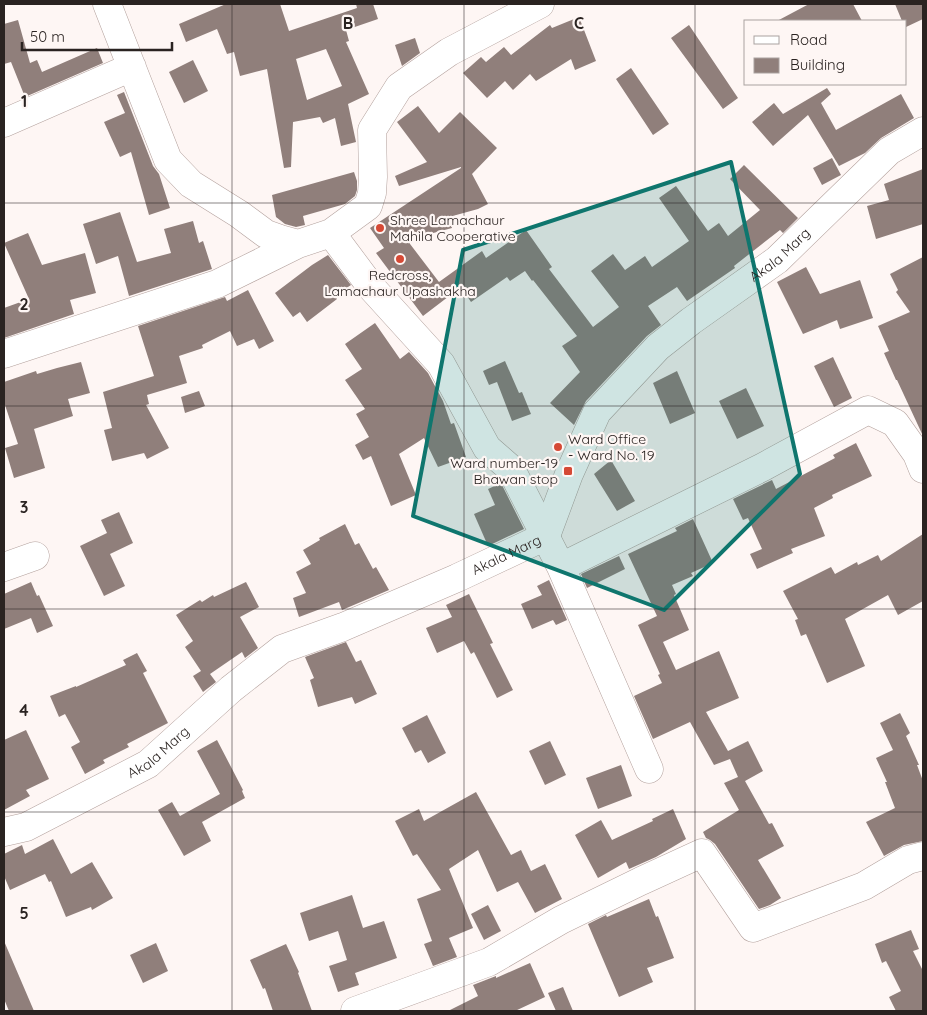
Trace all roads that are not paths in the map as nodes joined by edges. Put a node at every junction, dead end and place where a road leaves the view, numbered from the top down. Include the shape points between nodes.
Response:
1 (107, 4) edge
2 (540, 4) edge
3 (132, 67) junction
4 (4, 123) edge
5 (923, 131) edge
6 (331, 233) junction
7 (298, 244) junction
8 (4, 354) edge
9 (923, 469) edge
10 (546, 536) junction
11 (35, 556) dead end
12 (4, 567) edge
13 (561, 567) junction
14 (649, 769) dead end
15 (4, 832) edge
16 (923, 856) edge
17 (355, 1011) edge

1 - 3 street
2 - 6 street via 449,52 399,87 372,130 373,177 368,206
3 - 4 street
3 - 7 street via 168,160 191,184 266,234
5 - 10 street, Akala Marg via 889,150 777,260 658,347 597,412
6 - 7 street
6 - 10 street via 372,288 441,364 487,448 511,469
7 - 8 street via 217,284
9 - 13 street via 917,454 895,422 868,410 763,467
10 - 13 street
10 - 15 street, Akala Marg via 343,627 282,649 231,689 148,764 26,827
11 - 12 street
13 - 14 street
16 - 17 street via 908,860 864,886 753,928 702,854 561,920 490,962

